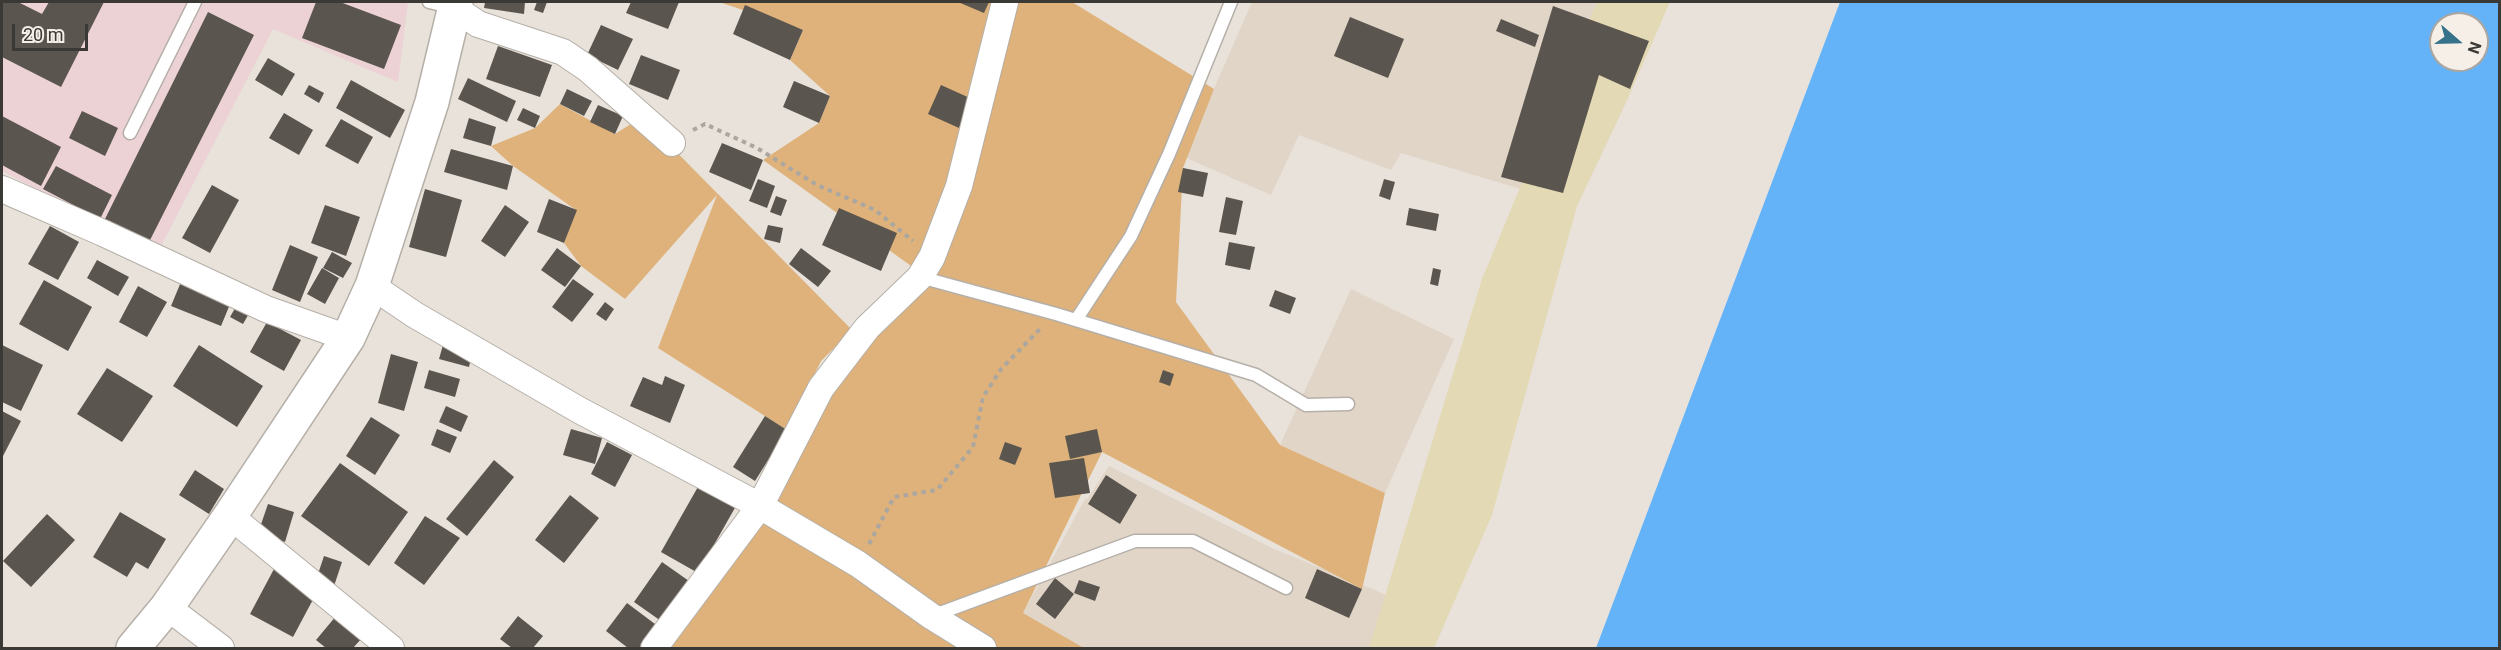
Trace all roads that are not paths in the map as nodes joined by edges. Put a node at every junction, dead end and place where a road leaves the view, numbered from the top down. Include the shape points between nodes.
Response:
1 (195, 2) edge
2 (1005, 2) edge
3 (1231, 2) edge
4 (447, 4) edge
5 (130, 133) dead end
6 (672, 143) road end
7 (2, 189) edge
8 (926, 267) junction
9 (372, 286) junction
10 (1076, 320) junction
11 (348, 338) junction
12 (1347, 404) dead end
13 (760, 506) junction
14 (230, 516) junction
15 (1286, 588) dead end
16 (167, 607) junction
17 (931, 616) junction
18 (134, 648) edge
19 (221, 648) edge
20 (391, 648) edge
21 (654, 648) edge
22 (982, 648) edge

1 - 5 lane
2 - 8 street via 959,186
3 - 10 lane via 1131,236
4 - 6 street via 478,24 563,52
4 - 9 main road via 432,102
7 - 11 street via 266,309
8 - 10 lane
8 - 13 street via 867,328 821,388
9 - 11 main road
9 - 13 street via 579,410
10 - 12 lane via 1256,375 1306,405
11 - 14 main road
13 - 17 street via 858,564
13 - 21 street
14 - 16 main road
14 - 20 street
15 - 17 lane via 1193,541 1135,541
16 - 18 main road
16 - 19 street
17 - 22 street

